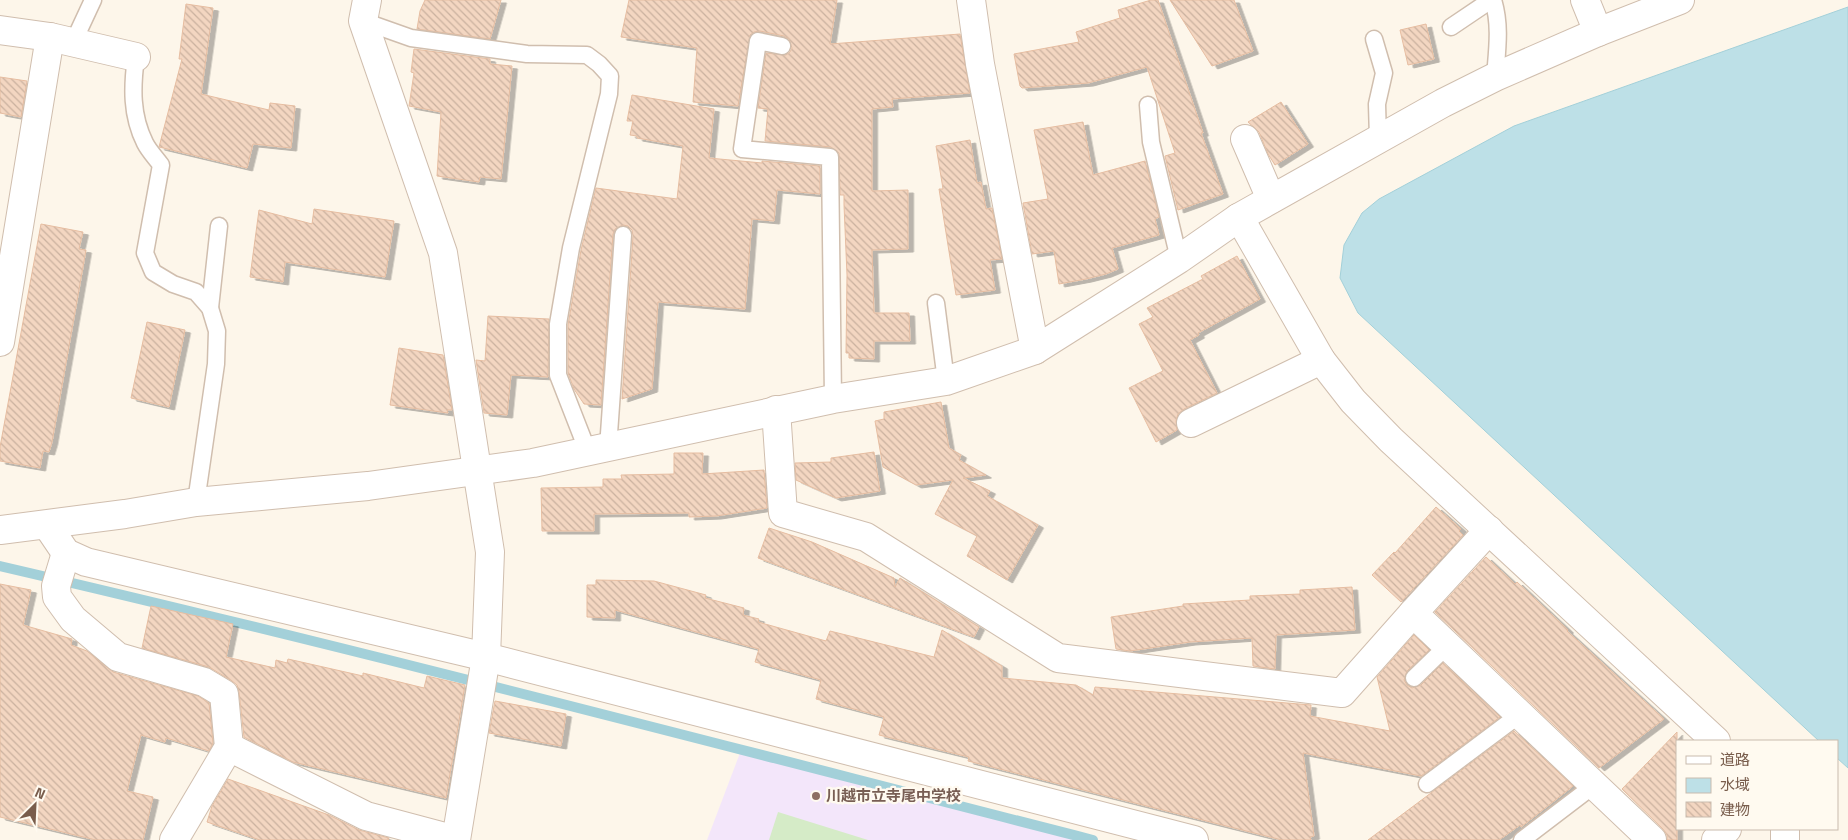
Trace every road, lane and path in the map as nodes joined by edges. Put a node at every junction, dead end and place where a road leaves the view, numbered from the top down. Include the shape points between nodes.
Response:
1 (93, 0) edge
2 (971, 0) edge
3 (1492, 0) edge
4 (1585, 0) edge
5 (1680, 0) edge
6 (365, 11) edge
7 (1451, 27) dead end
8 (0, 30) edge
9 (1598, 32) junction
10 (1374, 39) dead end
11 (62, 40) junction
12 (782, 46) dead end
13 (136, 57) joint
14 (1495, 77) junction
15 (1148, 105) dead end
16 (1245, 139) dead end
17 (1378, 139) junction
18 (1271, 199) junction
19 (1238, 218) junction
20 (219, 226) dead end
21 (623, 235) dead end
22 (1179, 259) junction
23 (936, 303) dead end
24 (210, 308) junction
25 (0, 342) edge
26 (1035, 350) junction
27 (1321, 360) junction
28 (946, 381) junction
29 (833, 398) junction
30 (776, 410) junction
31 (1191, 423) dead end
32 (598, 450) junction
33 (478, 471) junction
34 (196, 502) junction
35 (47, 525) junction
36 (0, 530) edge
37 (1489, 530) junction
38 (66, 553) junction
39 (1413, 613) junction
40 (1447, 646) junction
41 (486, 657) junction
42 (1414, 678) dead end
43 (1519, 715) junction
44 (1715, 740) edge
45 (229, 747) junction
46 (1427, 784) dead end
47 (1593, 786) junction
48 (1726, 830) edge
49 (174, 840) edge
50 (456, 840) edge
51 (1194, 840) edge
52 (1522, 840) edge
53 (1652, 840) edge
54 (1716, 840) edge

1 - 11 lane
2 - 26 street
3 - 7 lane
3 - 14 lane via 1498,14
4 - 9 street
5 - 9 street
6 - 32 lane via 411,38 528,54 588,55 610,76 609,94 571,248 558,324 558,375
6 - 33 street via 443,253
8 - 11 street
9 - 14 street
10 - 17 lane via 1384,73 1377,104
11 - 13 street
11 - 25 street
12 - 29 lane via 758,41 742,149 830,157
13 - 24 lane via 132,86 135,117 145,143 161,166 145,253 153,272 196,292
14 - 17 street
15 - 22 lane via 1151,142
16 - 18 street
17 - 18 street
18 - 19 street
19 - 22 street
19 - 27 street
20 - 24 lane
21 - 32 lane
22 - 26 street
23 - 28 lane
24 - 34 lane via 217,330 216,364
26 - 28 street
27 - 31 street
27 - 37 street via 1353,401 1391,440
28 - 29 street
29 - 30 street
30 - 32 street
30 - 39 street via 783,513 866,537 1058,658 1342,692
32 - 33 street
33 - 34 street via 368,486
33 - 41 street via 490,552
34 - 35 street
35 - 36 street
35 - 38 street
37 - 39 street
37 - 44 street
38 - 41 street via 86,562
38 - 45 street via 56,586 57,597 73,619 118,657 204,682 224,694
39 - 40 street
40 - 42 lane
40 - 43 street
41 - 50 street
41 - 51 street
43 - 46 lane
43 - 47 street
45 - 49 street
45 - 50 street via 366,816
47 - 52 lane
47 - 53 street
48 - 54 street

